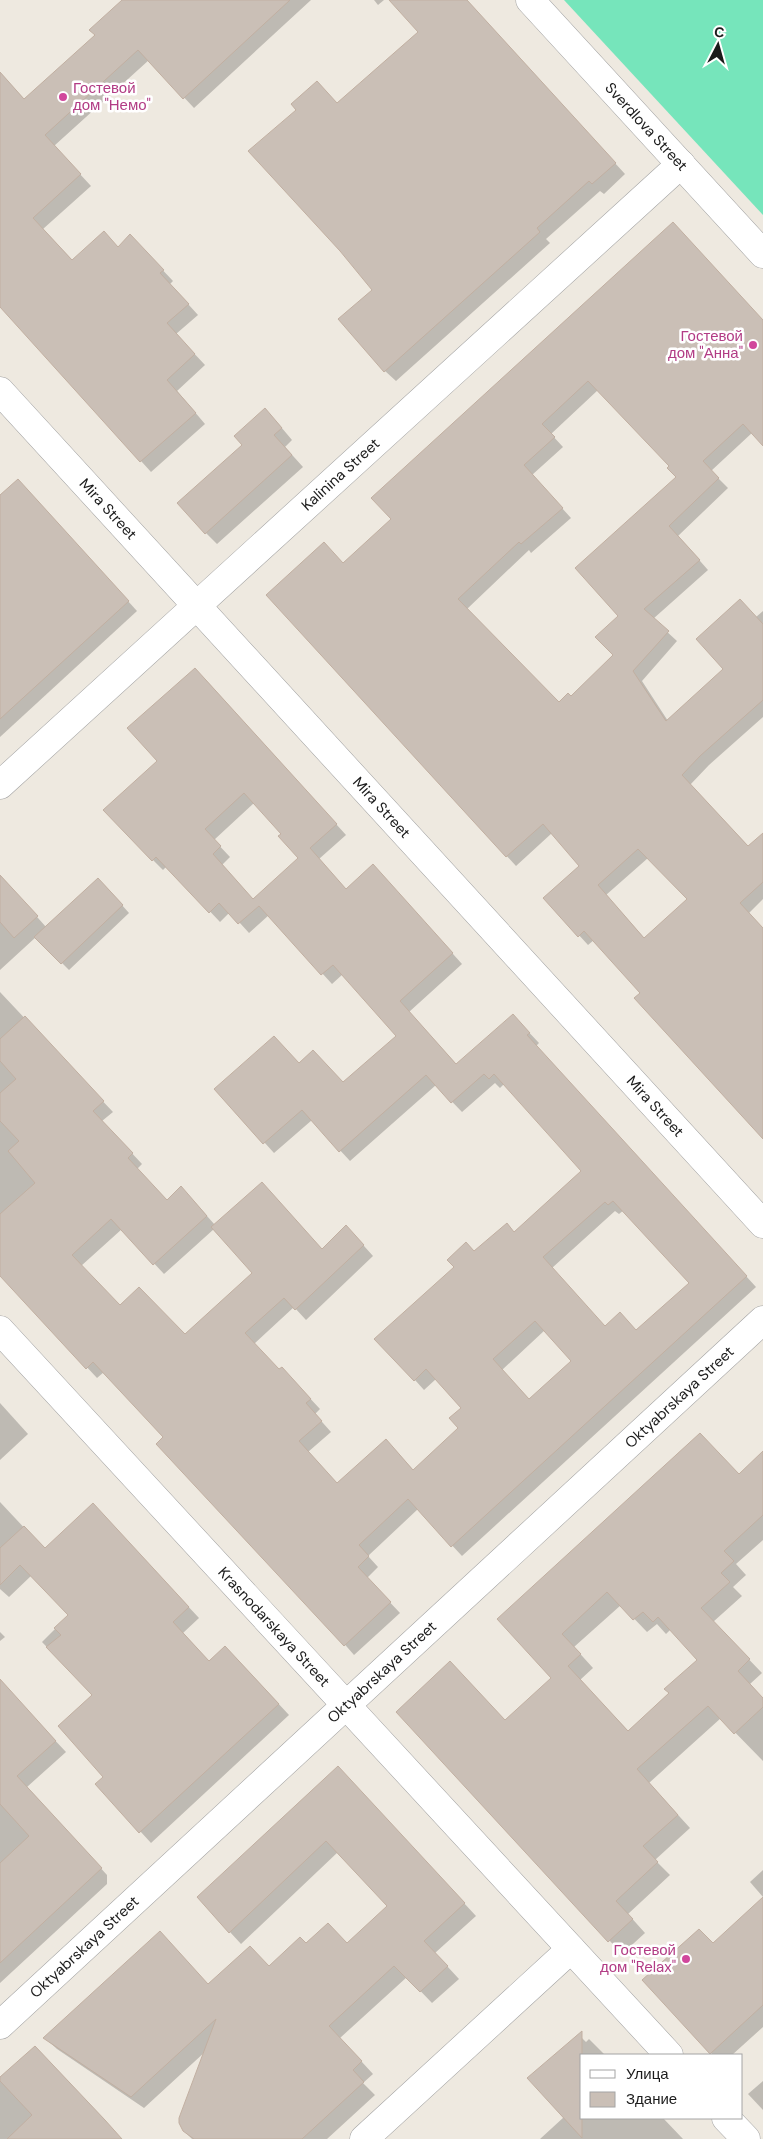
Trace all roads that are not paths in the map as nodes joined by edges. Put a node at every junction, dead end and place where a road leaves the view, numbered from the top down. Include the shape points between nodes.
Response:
1 (530, 0) edge
2 (681, 164) junction
3 (763, 254) edge
4 (0, 391) edge
5 (197, 606) junction
6 (0, 785) edge
7 (763, 1224) edge
8 (763, 1320) edge
9 (0, 1330) edge
10 (346, 1705) junction
11 (571, 1949) junction
12 (0, 2025) edge
13 (668, 2054) edge
14 (727, 2119) edge
15 (364, 2139) edge
16 (746, 2139) edge

1 - 2 street, Sverdlova Street
2 - 3 street, Sverdlova Street
2 - 5 street, Kalinina Street
4 - 5 street, Mira Street
5 - 6 street, Kalinina Street
5 - 7 street, Mira Street
8 - 10 street, Oktyabrskaya Street
9 - 10 street, Krasnodarskaya Street
10 - 11 street, Krasnodarskaya Street
10 - 12 street, Oktyabrskaya Street
11 - 13 street, Krasnodarskaya Street
11 - 15 street
14 - 16 street

